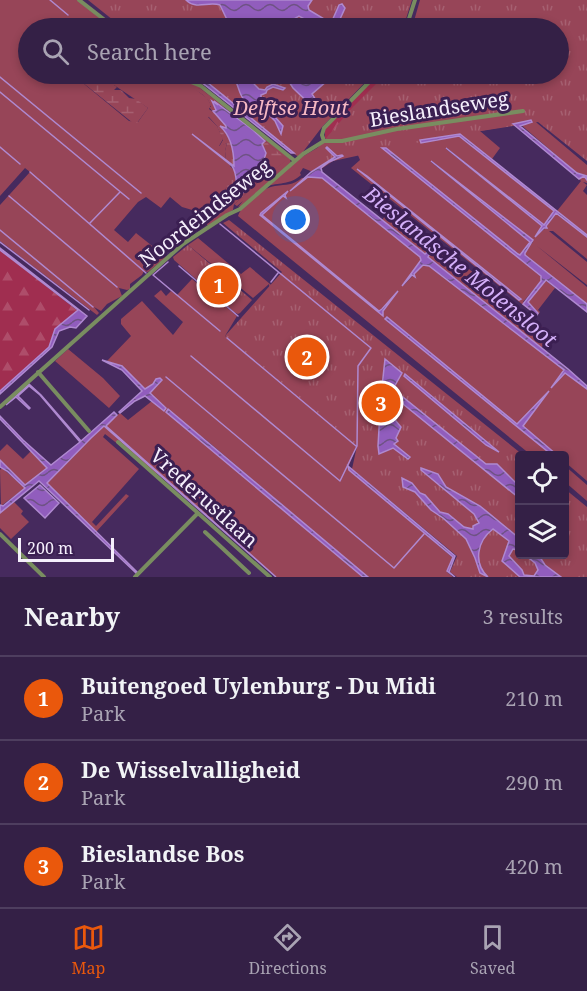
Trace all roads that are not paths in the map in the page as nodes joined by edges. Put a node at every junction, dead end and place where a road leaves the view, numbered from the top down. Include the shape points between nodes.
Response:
1 (79, 0) edge
2 (415, 0) edge
3 (102, 18) edge
4 (409, 18) edge
5 (196, 84) edge
6 (367, 84) edge
7 (523, 111) dead end
8 (324, 141) junction
9 (295, 161) junction
10 (39, 372) junction
11 (0, 407) edge
12 (89, 431) dead end
13 (118, 442) dead end
14 (198, 513) junction
15 (218, 531) junction
16 (205, 532) dead end
17 (0, 534) edge
18 (212, 537) junction
19 (253, 562) junction
20 (44, 577) edge
21 (135, 577) edge
22 (270, 577) edge

1 - 3 street
2 - 4 street
5 - 9 street
6 - 8 street via 324,128
7 - 8 street, Bieslandseweg
8 - 9 street, Noordeindseweg
9 - 10 street, Noordeindseweg via 240,209 183,244
10 - 11 street, Noordeindseweg
10 - 12 street
13 - 14 street, Vrederustlaan
14 - 15 street, Vrederustlaan
14 - 21 street
15 - 18 street
15 - 19 street, Vrederustlaan
16 - 18 street
17 - 20 street
18 - 19 street via 247,571
19 - 22 street, Vrederustlaan

